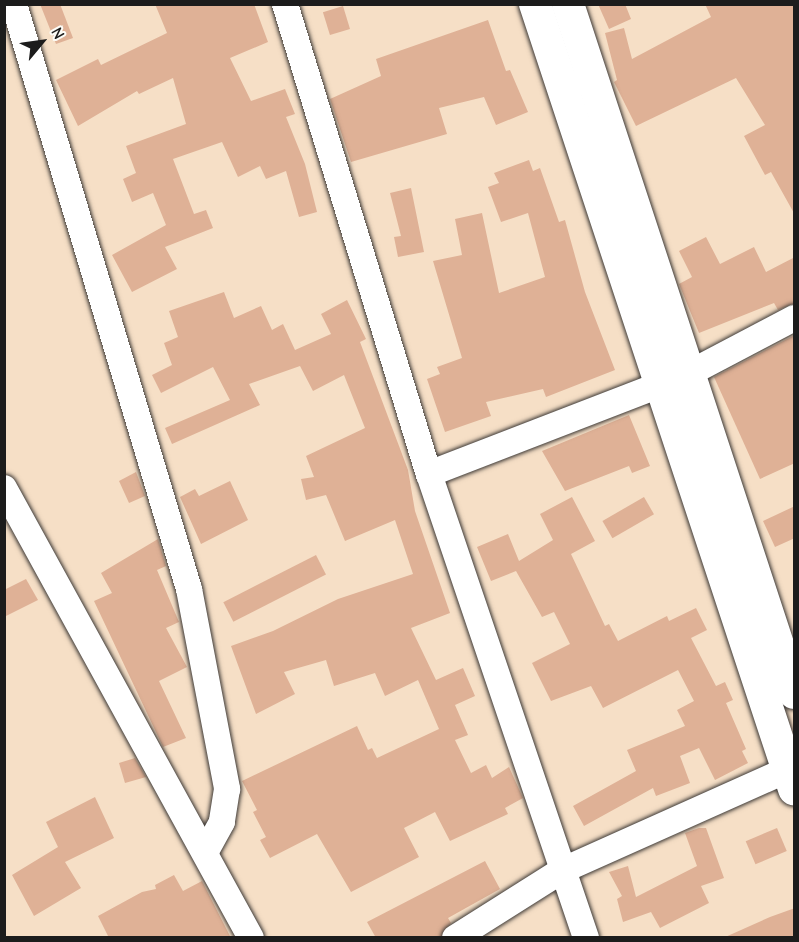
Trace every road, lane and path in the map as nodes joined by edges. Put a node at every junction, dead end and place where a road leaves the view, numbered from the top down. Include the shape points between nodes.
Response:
1 (14, 4) edge
2 (285, 4) edge
3 (535, 4) edge
4 (568, 4) edge
5 (795, 318) edge
6 (688, 374) junction
7 (660, 385) junction
8 (429, 474) junction
9 (4, 488) edge
10 (795, 693) edge
11 (792, 776) edge
12 (206, 851) junction
13 (561, 871) junction
14 (251, 938) edge
15 (455, 938) edge
16 (586, 938) edge

1 - 12 street via 189,589 227,789 222,822
2 - 8 street
3 - 7 street
4 - 6 street
5 - 6 street
6 - 7 street
6 - 10 street
7 - 8 street
7 - 11 street
8 - 13 street
9 - 12 street
11 - 13 street
12 - 14 street
13 - 15 street
13 - 16 street

